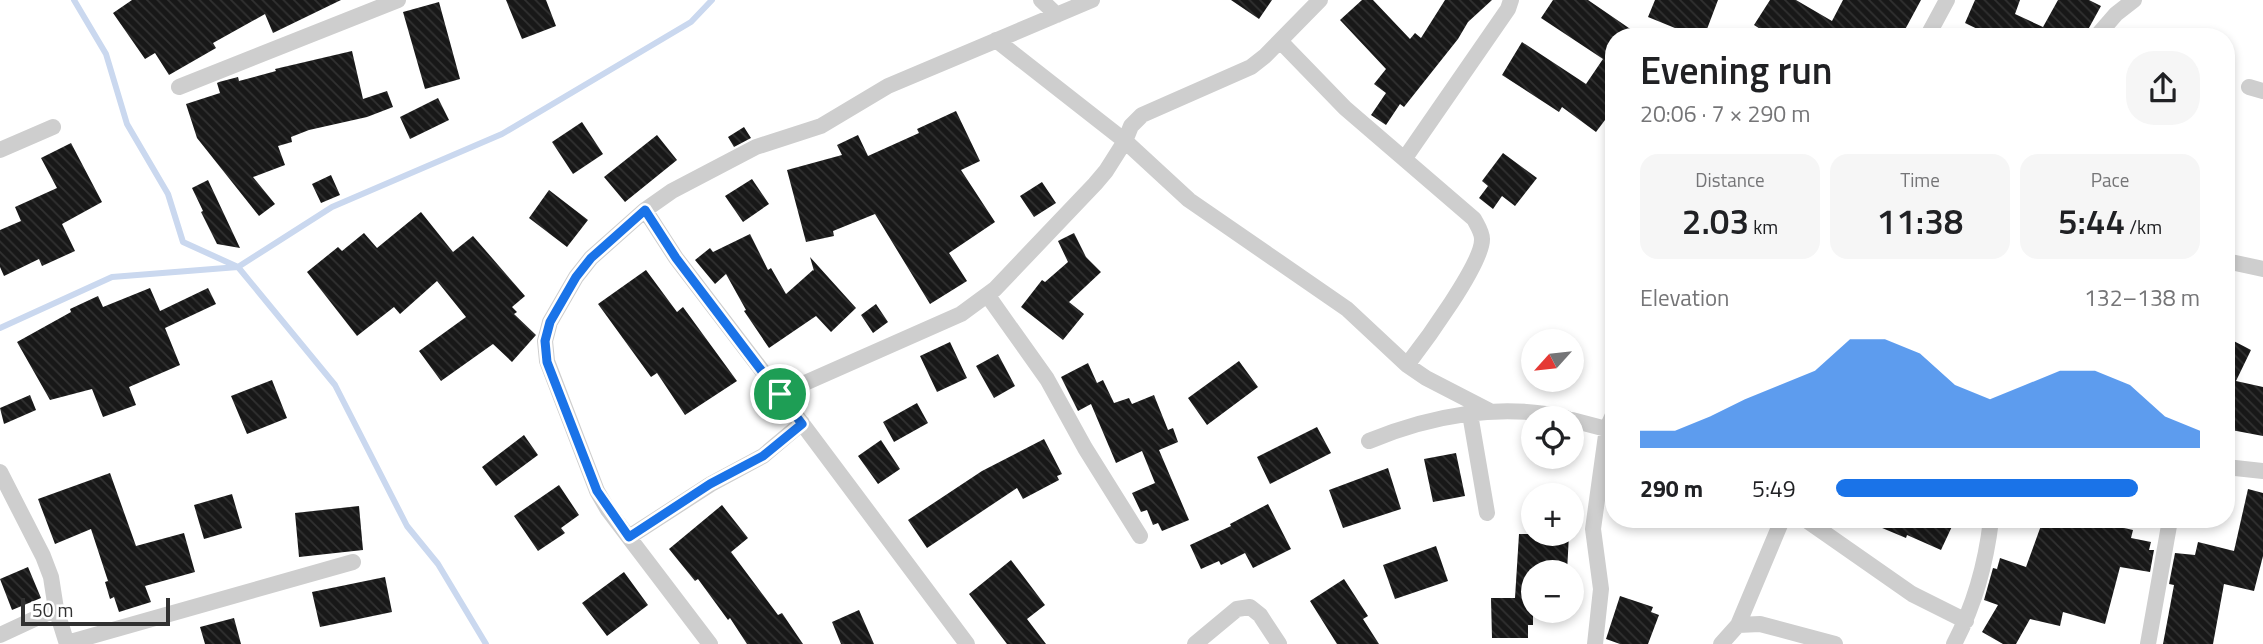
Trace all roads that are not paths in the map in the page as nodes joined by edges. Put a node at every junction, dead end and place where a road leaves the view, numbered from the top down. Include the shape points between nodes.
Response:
1 (398, 0) edge
2 (1041, 0) edge
3 (1092, 0) edge
4 (1320, 0) edge
5 (1511, 0) edge
6 (1947, 0) edge
7 (2134, 0) edge
8 (1057, 15) junction
9 (1932, 28) edge
10 (2104, 28) edge
11 (996, 40) junction
12 (1279, 41) junction
13 (179, 87) dead end
14 (53, 127) dead end
15 (1125, 141) junction
16 (0, 150) edge
17 (1405, 158) junction
18 (645, 210) junction
19 (2235, 263) edge
20 (2263, 269) edge
21 (988, 296) junction
22 (1408, 365) junction
23 (780, 394) junction
24 (1488, 410) junction
25 (1521, 413) edge
26 (1469, 414) junction
27 (1584, 421) edge
28 (1605, 423) edge
29 (802, 424) junction
30 (1368, 441) dead end
31 (1605, 459) edge
32 (2235, 468) edge
33 (2263, 471) edge
34 (0, 472) edge
35 (1487, 513) dead end
36 (1779, 528) edge
37 (1817, 528) edge
38 (1990, 528) edge
39 (2168, 528) edge
40 (1140, 536) dead end
41 (629, 537) junction
42 (354, 562) dead end
43 (56, 609) junction
44 (1966, 621) junction
45 (1738, 625) junction
46 (0, 635) edge
47 (67, 644) edge
48 (710, 644) edge
49 (967, 644) edge
50 (1195, 644) edge
51 (1279, 644) edge
52 (1594, 644) edge
53 (1721, 644) edge
54 (1835, 644) edge
55 (1954, 644) edge
56 (2148, 644) edge

1 - 13 street
2 - 8 street
3 - 8 street
4 - 12 street
5 - 17 street
6 - 9 street
7 - 10 street
8 - 11 street
11 - 15 street
11 - 18 street via 888,86 821,126 734,157
12 - 15 street via 1251,67 1142,115
12 - 17 street via 1345,108
14 - 16 street
15 - 21 street via 1095,184
15 - 22 street via 1189,200 1348,310
17 - 22 street via 1474,219 1482,237 1479,254
18 - 23 street
18 - 41 street via 576,277 550,322 545,341 547,362 597,491
19 - 20 street
21 - 23 street via 961,314
21 - 40 street via 1046,379
22 - 24 street
23 - 29 street
24 - 25 street
24 - 26 street
26 - 30 street
26 - 35 street
27 - 28 street
29 - 41 street via 763,456
29 - 49 street
31 - 52 street via 1593,530 1601,589
32 - 33 street
34 - 43 street via 43,556
36 - 45 street
37 - 44 street via 1912,594
38 - 44 street
39 - 56 street
41 - 48 street
42 - 47 street
43 - 46 street
43 - 47 street
44 - 55 street
45 - 53 street
45 - 54 street via 1760,624
50 - 51 street via 1237,609 1250,607

